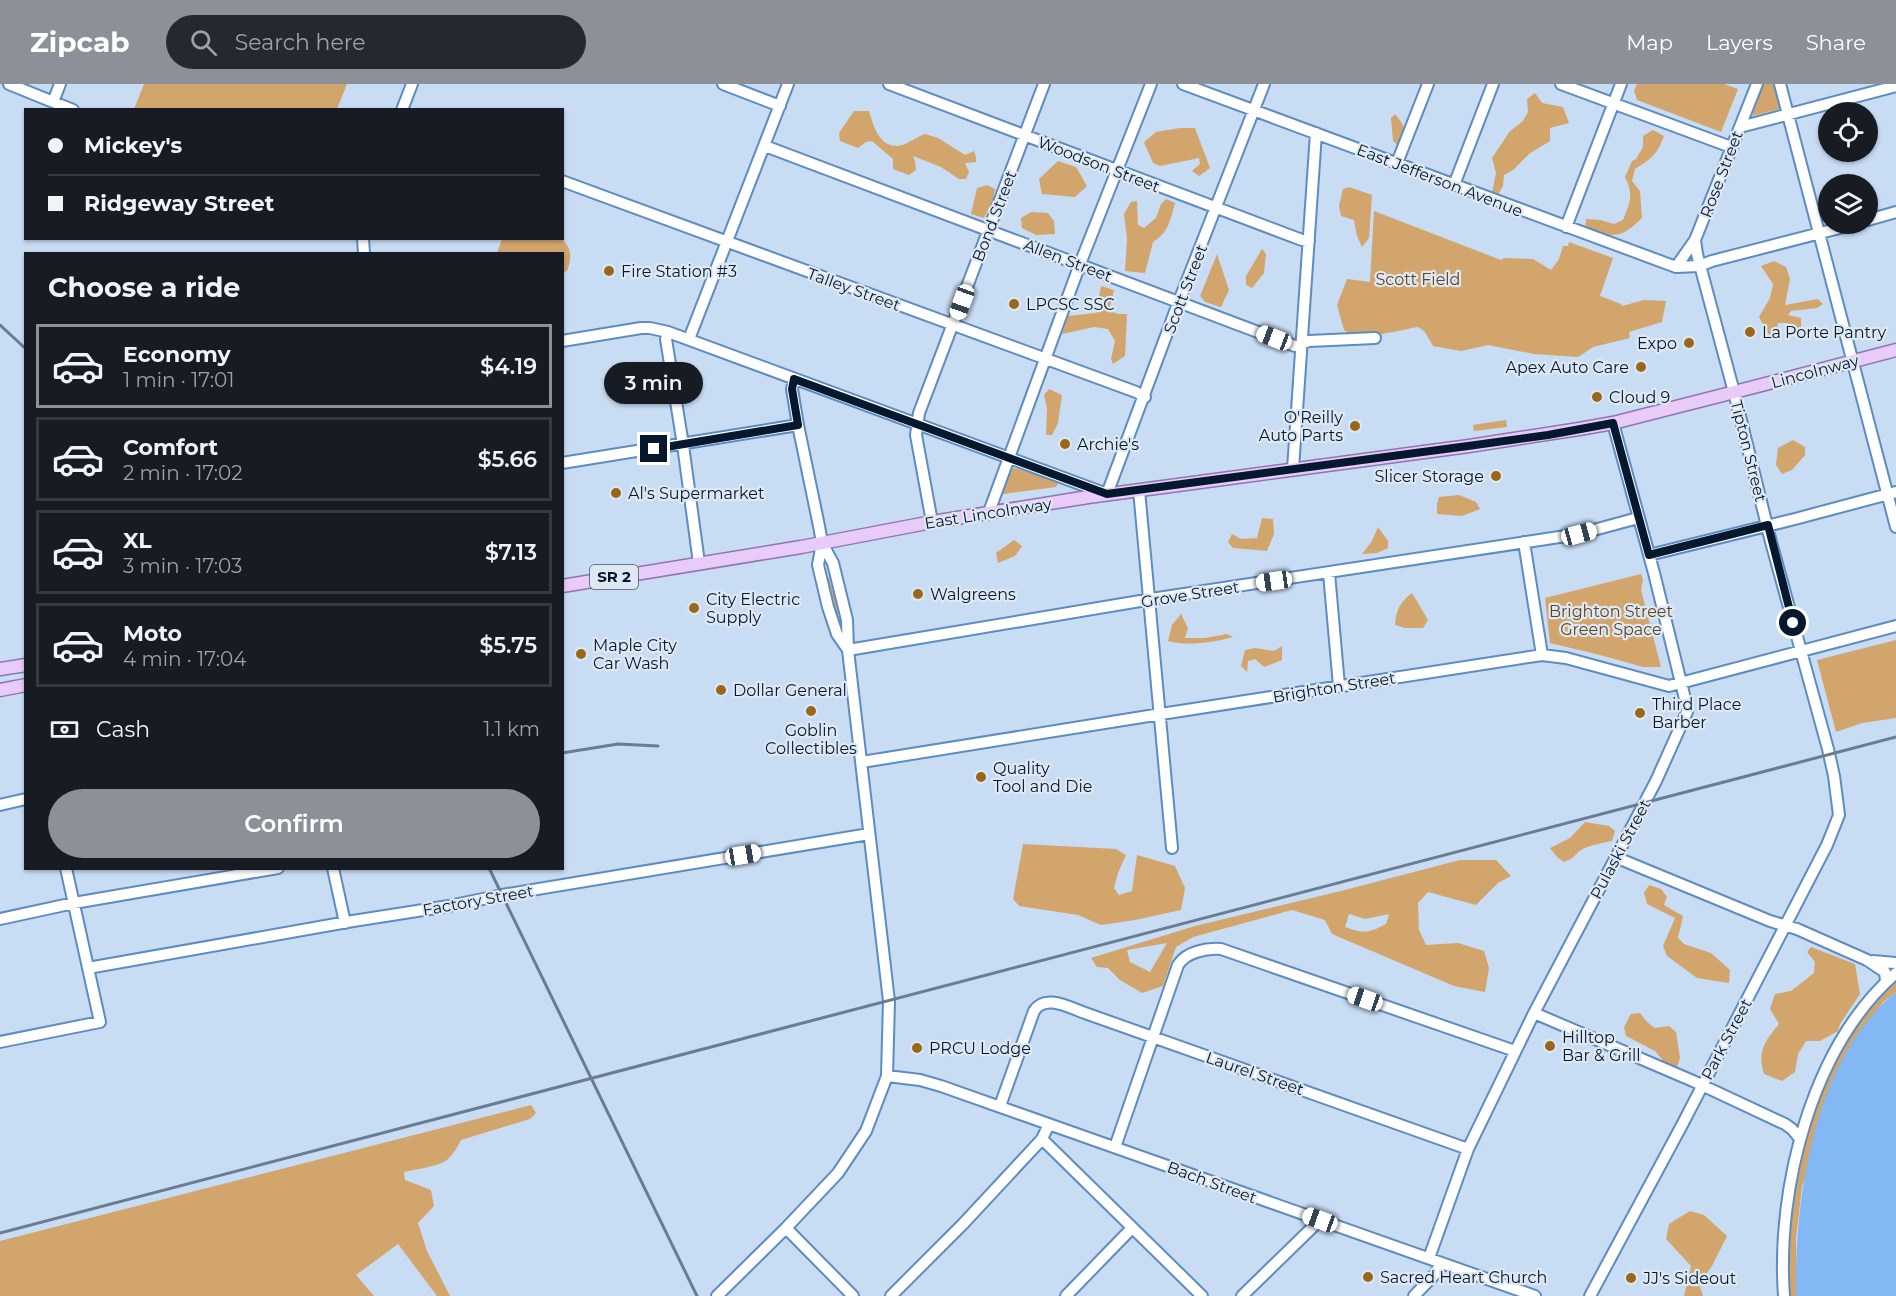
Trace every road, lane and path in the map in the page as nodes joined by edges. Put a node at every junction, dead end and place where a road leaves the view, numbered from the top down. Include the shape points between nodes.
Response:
1 (9, 84) edge
2 (60, 84) edge
3 (412, 84) edge
4 (723, 84) edge
5 (788, 84) edge
6 (889, 84) edge
7 (1044, 84) edge
8 (1151, 84) edge
9 (1183, 84) edge
10 (1264, 84) edge
11 (1428, 84) edge
12 (1493, 84) edge
13 (1561, 84) edge
14 (1621, 84) edge
15 (1757, 84) edge
16 (1780, 84) edge
17 (1896, 86) edge
18 (53, 102) junction
19 (1613, 104) junction
20 (780, 106) junction
21 (68, 108) edge
22 (403, 108) edge
23 (1253, 110) junction
24 (1788, 115) junction
25 (1740, 127) junction
26 (1316, 134) junction
27 (1025, 136) junction
28 (765, 146) junction
29 (1731, 147) junction
30 (1396, 163) junction
31 (1117, 171) junction
32 (564, 182) edge
33 (1454, 185) junction
34 (1216, 208) junction
35 (1896, 212) edge
36 (1878, 217) edge
37 (1566, 227) junction
38 (1818, 229) edge
39 (988, 231) junction
40 (1818, 233) edge
41 (1819, 234) edge
42 (1695, 240) junction
43 (1309, 241) junction
44 (728, 242) junction
45 (1080, 264) junction
46 (1699, 266) junction
47 (1676, 267) junction
48 (1179, 302) junction
49 (953, 325) junction
50 (668, 332) junction
51 (1375, 338) dead end
52 (689, 339) junction
53 (564, 341) edge
54 (1302, 343) junction
55 (1896, 350) edge
56 (1046, 360) junction
57 (1853, 361) junction
58 (794, 379) junction
59 (1734, 392) junction
60 (1145, 397) junction
61 (1613, 423) junction
62 (917, 424) junction
63 (798, 425) junction
64 (683, 444) junction
65 (1009, 458) junction
66 (564, 463) edge
67 (1293, 469) junction
68 (1139, 490) junction
69 (1892, 493) edge
70 (1107, 494) junction
71 (989, 512) junction
72 (1638, 518) junction
73 (932, 522) junction
74 (1768, 525) junction
75 (1896, 527) edge
76 (1524, 542) junction
77 (822, 543) junction
78 (1649, 555) junction
79 (699, 563) junction
80 (1329, 573) junction
81 (564, 586) edge
82 (1150, 599) junction
83 (1896, 626) edge
84 (848, 650) junction
85 (1801, 651) junction
86 (1542, 655) junction
87 (24, 665) edge
88 (0, 669) edge
89 (1680, 683) junction
90 (24, 684) edge
91 (1339, 686) junction
92 (0, 690) edge
93 (1161, 714) junction
94 (862, 762) junction
95 (1834, 776) joint
96 (24, 799) edge
97 (0, 805) edge
98 (869, 834) junction
99 (1172, 848) dead end
100 (1615, 857) junction
101 (66, 870) edge
102 (267, 870) edge
103 (333, 870) edge
104 (74, 903) junction
105 (0, 919) edge
106 (345, 923) junction
107 (1785, 925) junction
108 (1867, 960) junction
109 (1896, 963) edge
110 (88, 968) junction
111 (1896, 973) edge
112 (1886, 981) junction
113 (1534, 1013) junction
114 (1152, 1037) junction
115 (0, 1042) edge
116 (1515, 1051) junction
117 (887, 1076) junction
118 (1702, 1085) junction
119 (1000, 1106) junction
120 (1805, 1122) junction
121 (1049, 1124) junction
122 (1785, 1124) junction
123 (1042, 1139) junction
124 (1800, 1139) junction
125 (1115, 1147) junction
126 (1468, 1149) junction
127 (1320, 1220) junction
128 (786, 1228) junction
129 (1132, 1228) junction
130 (1429, 1258) junction
131 (1440, 1263) junction
132 (717, 1296) edge
133 (854, 1296) edge
134 (891, 1296) edge
135 (1066, 1296) edge
136 (1202, 1296) edge
137 (1242, 1296) edge
138 (1414, 1296) edge
139 (1535, 1296) edge
140 (1591, 1296) edge
141 (1784, 1296) edge

1 - 18 street
2 - 18 street
3 - 22 street
4 - 20 street
5 - 20 street
6 - 27 street, Woodson Street
7 - 27 street, Bond Street
8 - 31 street
9 - 23 street, East Jefferson Avenue
10 - 23 street, Scott Street
11 - 30 street
12 - 33 street
13 - 19 street
14 - 19 street
15 - 25 street, Rose Street
16 - 24 street
17 - 24 street
18 - 21 street
19 - 29 street
19 - 37 street
20 - 28 street
23 - 26 street, East Jefferson Avenue
23 - 34 street, Scott Street
24 - 25 street
24 - 38 street
25 - 29 street, Rose Street
26 - 30 street, East Jefferson Avenue
26 - 43 street
27 - 31 street, Woodson Street
27 - 39 street, Bond Street
28 - 39 street, Allen Street
28 - 44 street
29 - 42 street, Rose Street
30 - 33 street, East Jefferson Avenue
31 - 34 street, Woodson Street
31 - 45 street
32 - 44 street, Talley Street
33 - 37 street, East Jefferson Avenue
34 - 43 street, Woodson Street
34 - 48 street, Scott Street
35 - 36 street
37 - 47 street, East Jefferson Avenue
39 - 45 street, Allen Street
39 - 49 street, Bond Street
40 - 46 street, East Jefferson Avenue
41 - 57 street
42 - 46 street, Rose Street
42 - 47 street
43 - 54 street
44 - 49 street, Talley Street
44 - 52 street
45 - 48 street, Allen Street
45 - 56 street
46 - 47 street, East Jefferson Avenue
46 - 59 street, Tipton Street
48 - 54 street, Allen Street via 1295,345
48 - 60 street, Scott Street
49 - 56 street, Talley Street
49 - 62 street, Bond Street
50 - 52 street
50 - 53 street via 641,328
50 - 64 street
51 - 54 street, Allen Street
52 - 58 street
54 - 67 street
55 - 57 main road, Lincolnway / SR 2
56 - 60 street, Talley Street
56 - 65 street
57 - 59 main road, Lincolnway / SR 2
57 - 69 street
58 - 62 street
58 - 63 street
59 - 61 main road, East Lincolnway / SR 2
59 - 74 street, Tipton Street
60 - 70 street, Scott Street
61 - 67 main road, East Lincolnway / SR 2
61 - 72 street, Pulaski Street
62 - 65 street
62 - 73 street, Bond Street
63 - 64 street
63 - 77 street
64 - 66 street
64 - 79 street
65 - 70 street
65 - 71 street
67 - 68 main road, East Lincolnway / SR 2
68 - 70 main road, East Lincolnway / SR 2
68 - 82 street
69 - 74 street
69 - 75 street
70 - 71 main road, East Lincolnway / SR 2
71 - 73 main road, East Lincolnway / SR 2
72 - 76 street, Grove Street via 1579,534
72 - 78 street, Pulaski Street
73 - 77 main road, East Lincolnway / SR 2
74 - 78 street
74 - 85 street, Tipton Street
76 - 80 street, Grove Street
76 - 86 street
77 - 79 main road, East Lincolnway / SR 2
77 - 84 street via 833,562 847,620
77 - 84 street via 818,565 828,608 837,634
78 - 89 street, Pulaski Street
79 - 81 main road, East Lincolnway / SR 2
80 - 82 street, Grove Street
80 - 91 street
82 - 84 street, Grove Street
82 - 93 street
83 - 85 street, Brighton Street
84 - 94 street
85 - 89 street, Brighton Street
85 - 95 street, Tipton Street
86 - 89 street, Brighton Street via 1661,685
86 - 91 street, Brighton Street
87 - 88 main road
89 - 100 street, Pulaski Street via 1687,712
90 - 92 main road
91 - 93 street, Brighton Street
93 - 94 street, Brighton Street
93 - 99 street
94 - 98 street
95 - 107 street, Park Street via 1839,815
96 - 97 street
98 - 106 street, Factory Street
98 - 117 street via 883,952 882,985 889,1033
100 - 107 street
100 - 113 street, Pulaski Street
101 - 104 street
102 - 104 street
103 - 106 street
104 - 105 street
104 - 110 street
106 - 110 street, Factory Street
107 - 108 street
107 - 118 street, Park Street
108 - 109 street
108 - 112 street via 1885,972
110 - 115 street via 100,1022
111 - 112 street
112 - 120 street via 1838,1046
113 - 116 street, Pulaski Street
113 - 118 street
114 - 116 street via 1183,958 1217,948
114 - 119 street, Laurel Street via 1055,1003 1042,1003 1034,1011
114 - 125 street
114 - 126 street, Laurel Street
116 - 126 street, Pulaski Street
117 - 119 street, Bach Street via 932,1083
117 - 128 street via 866,1131 851,1155
118 - 122 street
118 - 140 street, Park Street
119 - 121 street, Bach Street
120 - 122 street
120 - 124 street
121 - 123 street
121 - 125 street, Bach Street
122 - 124 street
123 - 129 street
123 - 134 street
124 - 141 street via 1784,1236
125 - 127 street, Bach Street
126 - 130 street, Pulaski Street
127 - 130 street, Bach Street
127 - 137 street
128 - 132 street
128 - 133 street
129 - 135 street
129 - 136 street
130 - 131 street, Bach Street
131 - 138 street via 1436,1273
131 - 139 street, Bach Street

